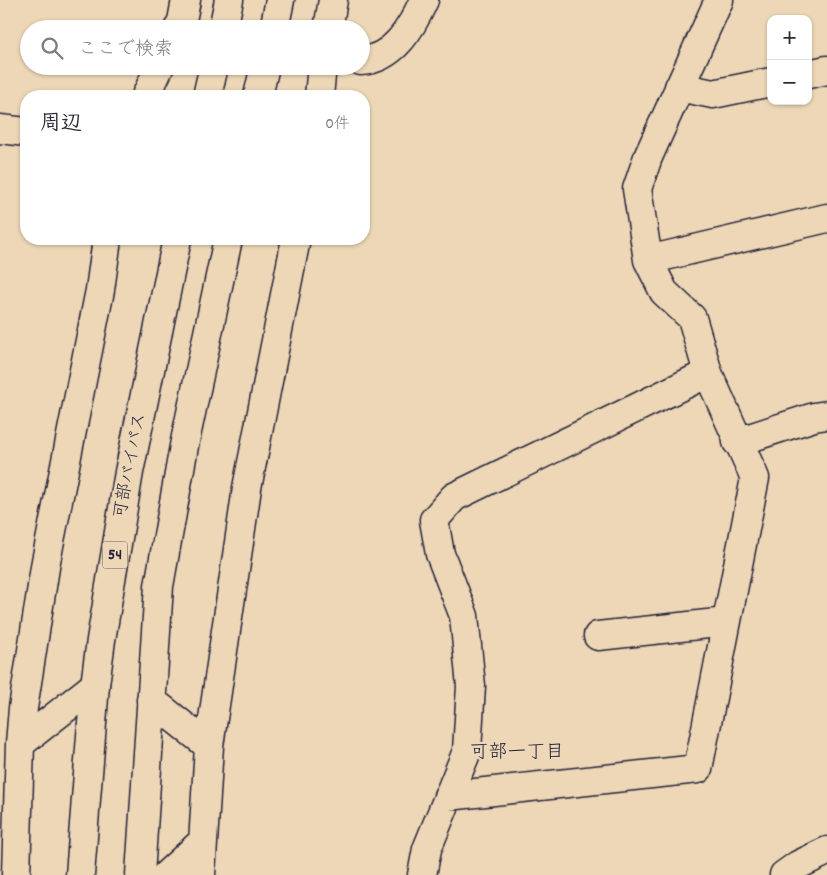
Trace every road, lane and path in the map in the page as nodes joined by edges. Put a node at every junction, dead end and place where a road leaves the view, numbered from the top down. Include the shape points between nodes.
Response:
1 (186, 0) edge
2 (229, 0) edge
3 (280, 0) edge
4 (333, 0) edge
5 (424, 0) edge
6 (719, 0) edge
7 (182, 20) edge
8 (224, 20) edge
9 (276, 20) edge
10 (330, 20) edge
11 (370, 60) edge
12 (827, 70) edge
13 (812, 73) edge
14 (156, 75) edge
15 (212, 75) edge
16 (263, 75) edge
17 (321, 75) edge
18 (767, 83) edge
19 (679, 87) junction
20 (149, 90) edge
21 (208, 90) edge
22 (259, 90) edge
23 (320, 90) edge
24 (0, 129) edge
25 (20, 131) edge
26 (827, 218) edge
27 (106, 245) edge
28 (176, 245) edge
29 (227, 245) edge
30 (295, 245) edge
31 (648, 260) junction
32 (708, 373) junction
33 (827, 415) edge
34 (737, 442) junction
35 (726, 622) junction
36 (598, 636) dead end
37 (95, 685) junction
38 (151, 700) junction
39 (20, 744) junction
40 (209, 746) junction
41 (448, 796) junction
42 (202, 842) junction
43 (827, 851) edge
44 (16, 875) edge
45 (80, 875) edge
46 (140, 875) edge
47 (166, 875) edge
48 (201, 875) edge
49 (422, 875) edge
50 (784, 875) edge

1 - 7 main road
2 - 8 main road
3 - 9 main road
4 - 10 main road
5 - 11 main road via 415,20 392,50
6 - 19 main road
12 - 13 main road
14 - 20 main road
15 - 21 main road
16 - 22 main road
17 - 23 main road
18 - 19 main road via 714,94
19 - 31 main road via 636,189
24 - 25 main road
26 - 31 main road
27 - 39 main road via 46,561
28 - 37 main road, 可部バイパス / 54 via 129,472
29 - 38 main road via 184,446 159,586
30 - 40 main road via 247,488
31 - 32 main road via 664,292 692,318
32 - 34 main road
32 - 41 main road via 454,497 434,520 440,554 464,616 471,686 467,751
33 - 34 main road via 814,416
34 - 35 main road via 755,478
35 - 36 main road
35 - 41 main road via 698,769
37 - 39 main road
37 - 45 main road, 可部バイパス / 54
38 - 40 main road
38 - 46 main road
39 - 44 main road
40 - 42 main road
41 - 49 main road via 427,849
42 - 47 main road
42 - 48 main road
43 - 50 main road

